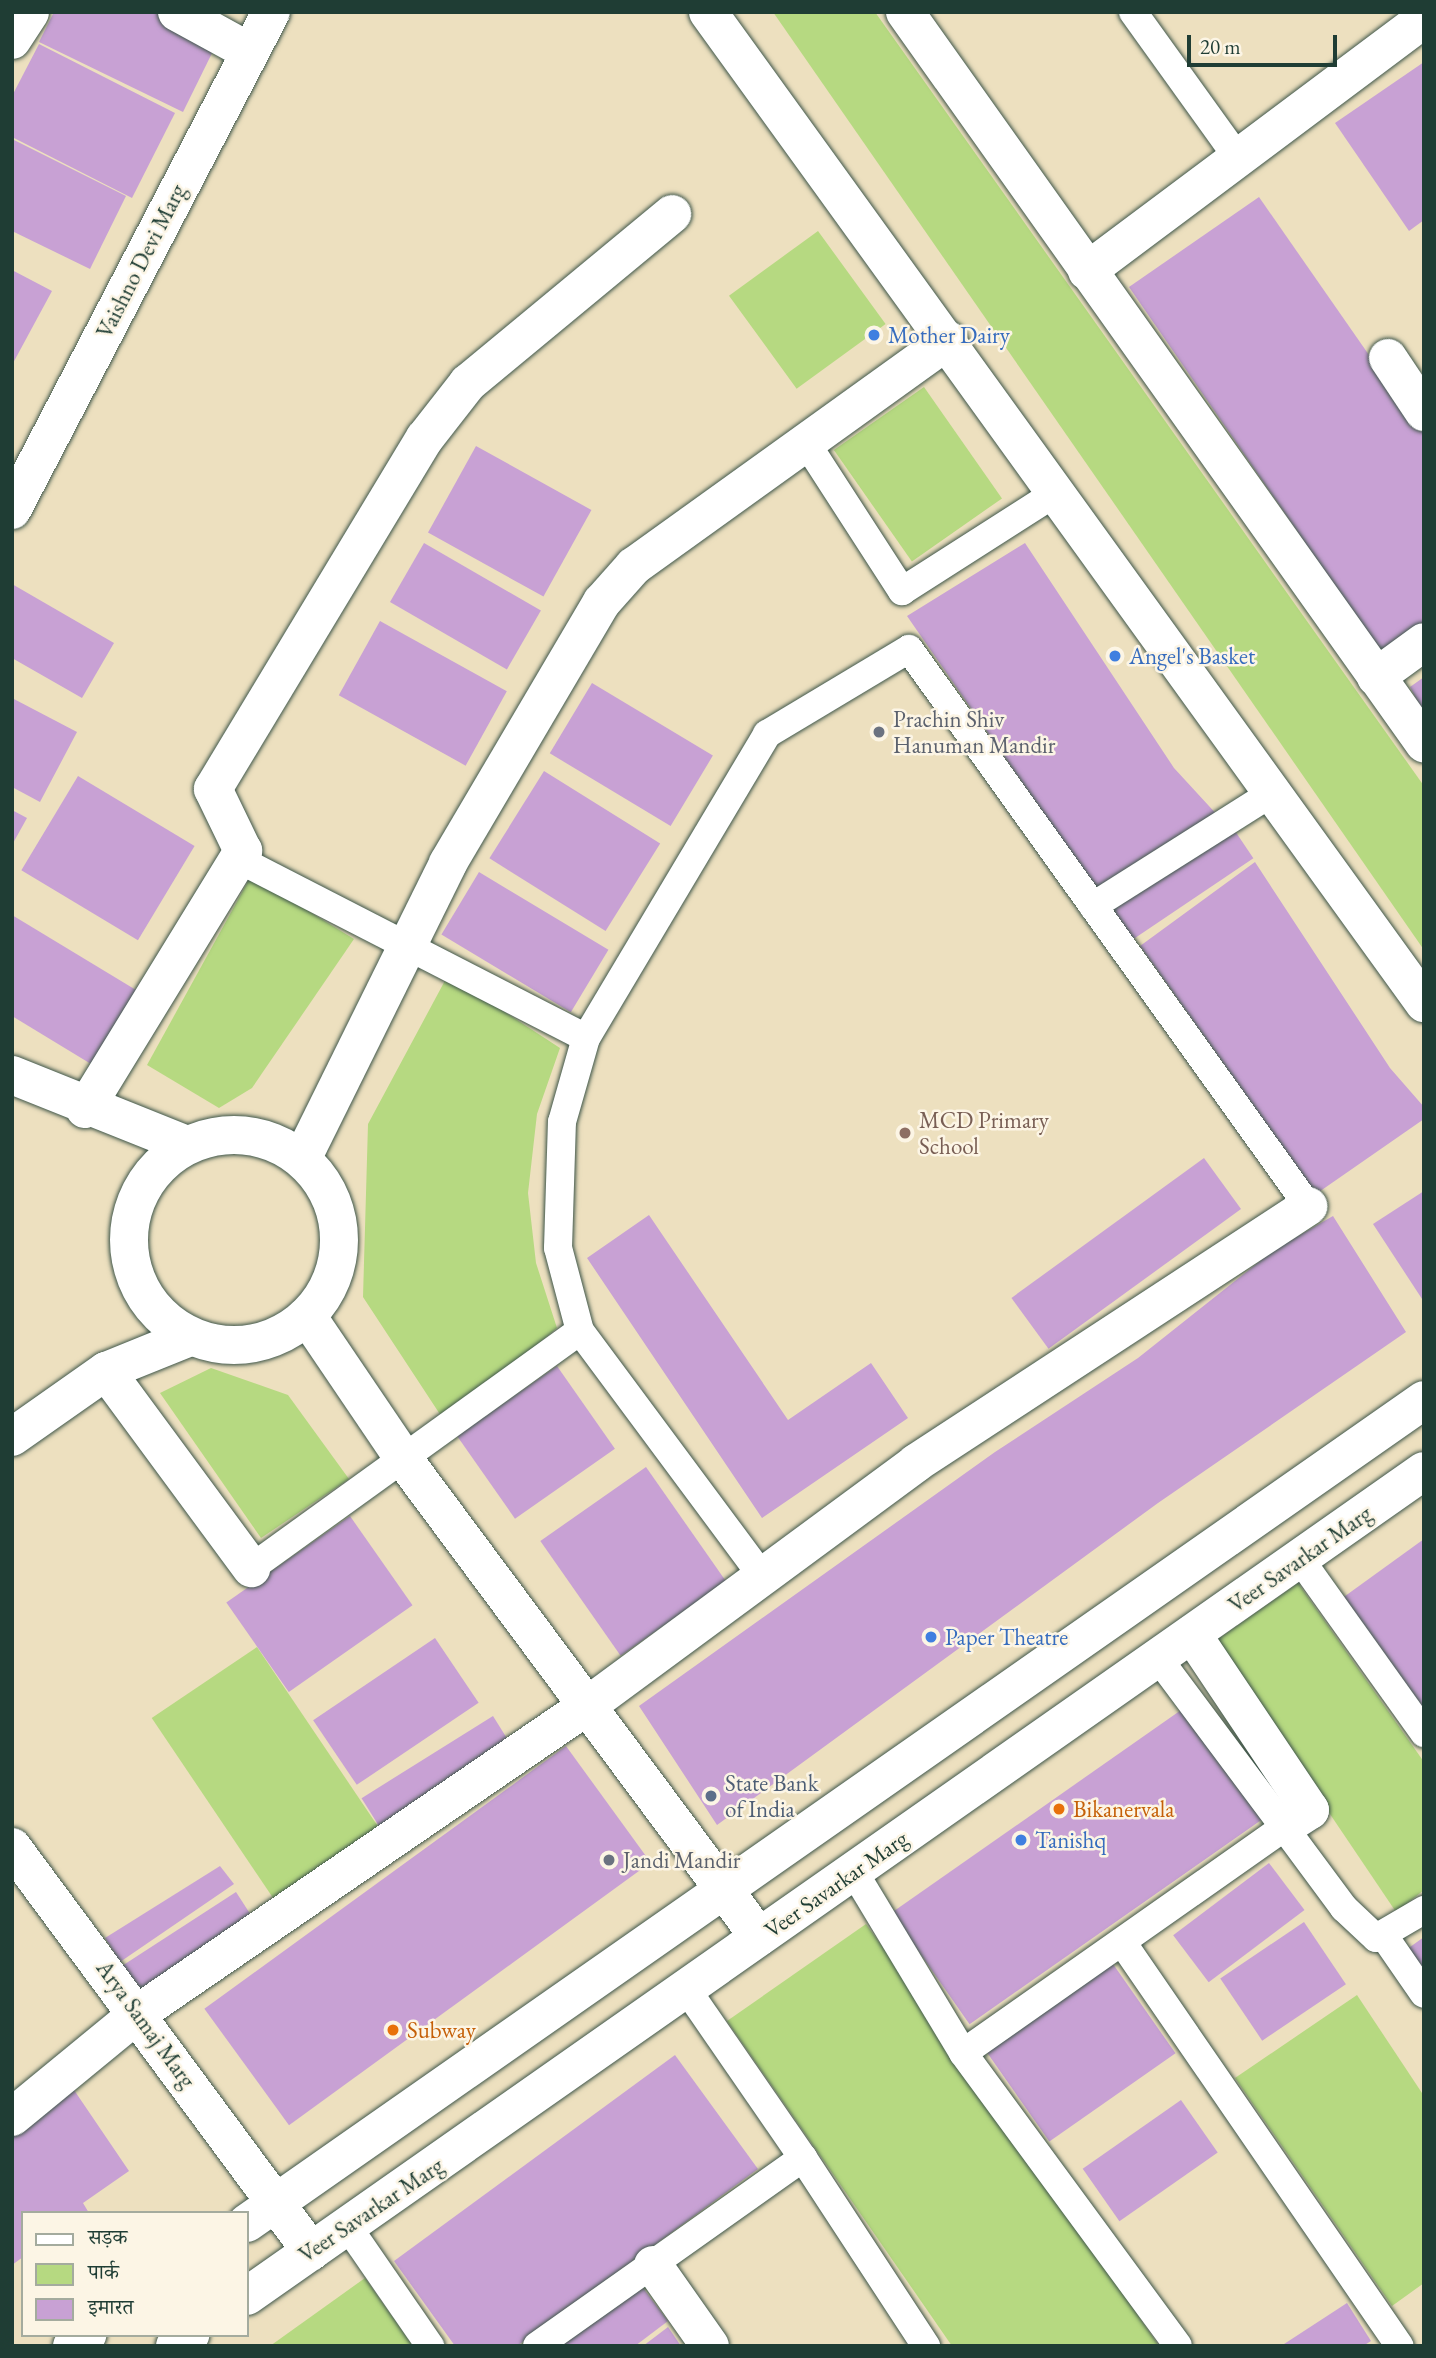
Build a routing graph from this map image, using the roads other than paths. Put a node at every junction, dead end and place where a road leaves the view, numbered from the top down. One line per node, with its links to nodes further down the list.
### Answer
1 (30, 12): 8 (street)
2 (177, 12): 9 (street)
3 (271, 12): 9 (street, Vaishno Devi Marg)
4 (708, 12): 13 (street)
5 (905, 12): 12 (street)
6 (1133, 12): 10 (lane)
7 (1424, 19): 10 (street)
8 (12, 40)
9 (250, 52): 18 (street, Vaishno Devi Marg)
10 (1238, 158): 12 (street)
11 (672, 214): 23 (street)
12 (1087, 271): 20 (street)
13 (948, 340): 16 (street); 17 (street)
14 (1388, 358): 15 (street)
15 (1424, 412)
16 (805, 441): 17 (lane); 25 (street)
17 (1055, 493): 22 (street)
18 (12, 510)
19 (1424, 642): 20 (street)
20 (1376, 677): 21 (street)
21 (1424, 743)
22 (1272, 793): 24 (lane); 26 (street)
23 (238, 859): 25 (lane); 29 (street)
24 (1093, 906): 27 (lane); 32 (lane)
25 (405, 946): 27 (lane); 31 (street)
26 (1424, 1003)
27 (586, 1038): 34 (lane)
28 (12, 1075): 29 (street)
29 (85, 1109): 30 (street)
30 (187, 1145): 31 (street); 35 (street)
31 (302, 1159): 33 (street)
32 (1308, 1206): 43 (street)
33 (307, 1316): 35 (street); 39 (street)
34 (580, 1331): 39 (lane); 43 (lane)
35 (190, 1336): 36 (street)
36 (106, 1371): 38 (street); 42 (street)
37 (1424, 1400): 51 (street)
38 (12, 1437)
39 (405, 1461): 42 (lane); 46 (street)
40 (1424, 1471): 41 (street, Veer Savarkar Marg)
41 (1300, 1559): 44 (street, Veer Savarkar Marg); 47 (lane)
42 (251, 1567)
43 (762, 1576): 46 (street)
44 (1192, 1634): 45 (street, Veer Savarkar Marg); 48 (street)
45 (1158, 1658): 48 (lane); 50 (street, Veer Savarkar Marg)
46 (587, 1706): 51 (street); 58 (street)
47 (1423, 1729)
48 (1284, 1827): 53 (lane); 55 (lane)
49 (12, 1847): 58 (street, Arya Samaj Marg)
50 (854, 1872): 54 (street, Veer Savarkar Marg); 59 (lane)
51 (723, 1889): 54 (street); 62 (street)
52 (1424, 1910): 53 (lane)
53 (1384, 1936): 57 (lane)
54 (759, 1937): 56 (street, Veer Savarkar Marg)
55 (1122, 1942): 59 (lane); 72 (lane)
56 (687, 1990): 61 (lane); 63 (street, Veer Savarkar Marg)
57 (1424, 1994)
58 (140, 2012): 60 (street); 62 (street, Arya Samaj Marg)
59 (963, 2053): 71 (lane)
60 (12, 2117)
61 (803, 2158): 65 (lane); 70 (lane)
62 (261, 2214): 64 (street, Arya Samaj Marg)
63 (348, 2227): 64 (street, Veer Savarkar Marg); 67 (lane)
64 (311, 2251): 66 (street, Veer Savarkar Marg)
65 (653, 2265): 68 (lane); 69 (street)
66 (248, 2295)
67 (430, 2346)
68 (537, 2346)
69 (710, 2346)
70 (926, 2346)
71 (1178, 2346)
72 (1400, 2346)

